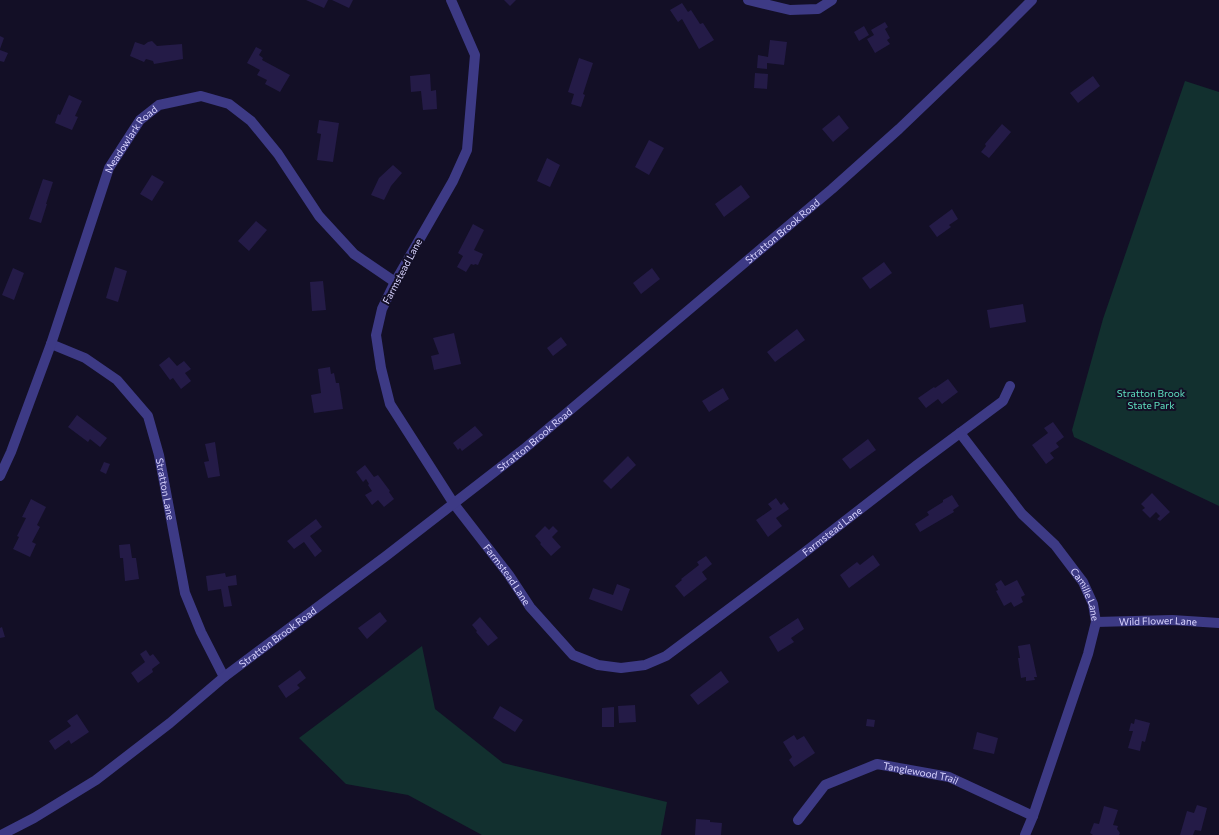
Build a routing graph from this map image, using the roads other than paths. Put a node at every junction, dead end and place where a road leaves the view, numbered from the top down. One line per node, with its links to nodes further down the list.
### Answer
1 (450, 0): 5 (street, Farmstead Lane)
2 (748, 0): 3 (street)
3 (832, 0)
4 (1032, 0): 10 (street, Stratton Brook Road)
5 (395, 282): 6 (street, Meadowlark Road); 10 (street, Farmstead Lane)
6 (51, 344): 9 (street, Meadowlark Road); 13 (street, Stratton Lane)
7 (1010, 386): 8 (street, Farmstead Lane)
8 (960, 433): 10 (street, Farmstead Lane); 11 (street, Camille Lane)
9 (0, 476)
10 (454, 504): 13 (street, Stratton Brook Road)
11 (1096, 622): 12 (street, Wild Flower Lane); 14 (street, Camille Lane)
12 (1219, 623)
13 (224, 677): 16 (street, Stratton Brook Road)
14 (1033, 816): 15 (street, Tanglewood Trail); 17 (street, Camille Lane)
15 (798, 820)
16 (1, 835)
17 (1025, 835)

